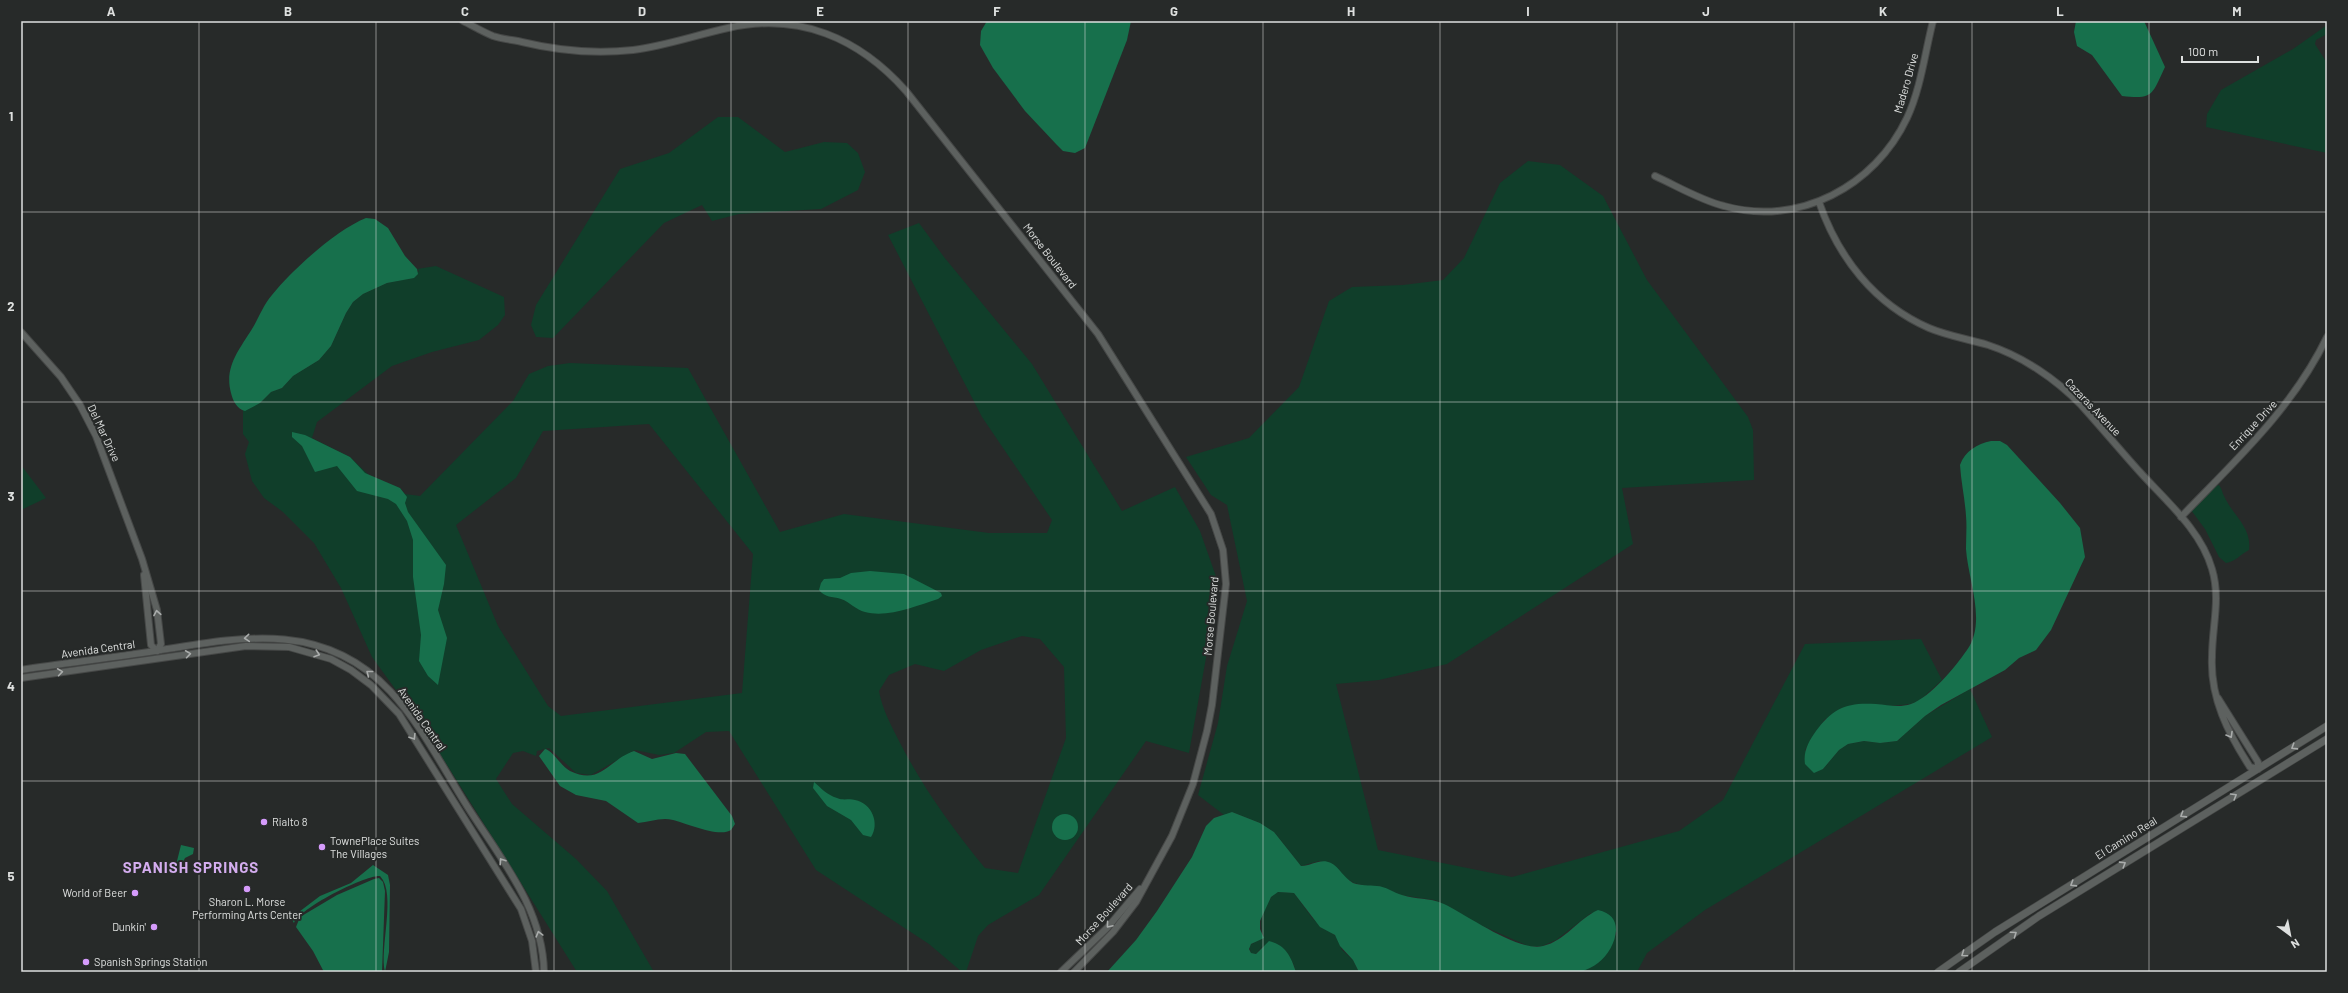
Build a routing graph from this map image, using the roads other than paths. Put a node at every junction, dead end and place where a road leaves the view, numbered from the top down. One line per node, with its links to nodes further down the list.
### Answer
1 (463, 21): 20 (street, Morse Boulevard)
2 (1933, 21): 4 (street, Madero Drive)
3 (1655, 176): 4 (street, Madero Drive)
4 (1819, 202): 7 (street, Cazaras Avenue)
5 (21, 332): 8 (street, Del Mar Drive)
6 (2327, 337): 7 (street, Enrique Drive)
7 (2181, 517): 13 (street, Cazaras Avenue)
8 (142, 559): 9 (street, Del Mar Drive); 9 (street, Del Mar Drive, one-way to 8)
9 (157, 651): 10 (street); 11 (street, Avenida Central); 18 (street, Avenida Central, one-way to 9)
10 (158, 658): 12 (street, Avenida Central, one-way to 10); 19 (street, Avenida Central, one-way to 19)
11 (21, 670)
12 (21, 678)
13 (2218, 698): 16 (street, Cazaras Avenue); 16 (street, Cazaras Avenue, one-way to 16)
14 (2327, 726): 16 (main road, El Camino Real, one-way to 16)
15 (2327, 739): 17 (main road, El Camino Real)
16 (2258, 769): 17 (main road); 27 (main road, El Camino Real, one-way to 27)
17 (2264, 778): 28 (main road, El Camino Real, one-way to 17)
18 (462, 798): 19 (street); 24 (street, Avenida Central, one-way to 18)
19 (455, 803): 23 (street, Avenida Central)
20 (1144, 885): 21 (street, Morse Boulevard, one-way to 21); 22 (street, Morse Boulevard)
21 (1079, 956): 22 (street); 25 (street, Morse Boulevard)
22 (1084, 962): 26 (street, Morse Boulevard)
23 (536, 972)
24 (544, 972)
25 (1061, 972)
26 (1074, 972)
27 (1938, 972)
28 (1959, 972)

